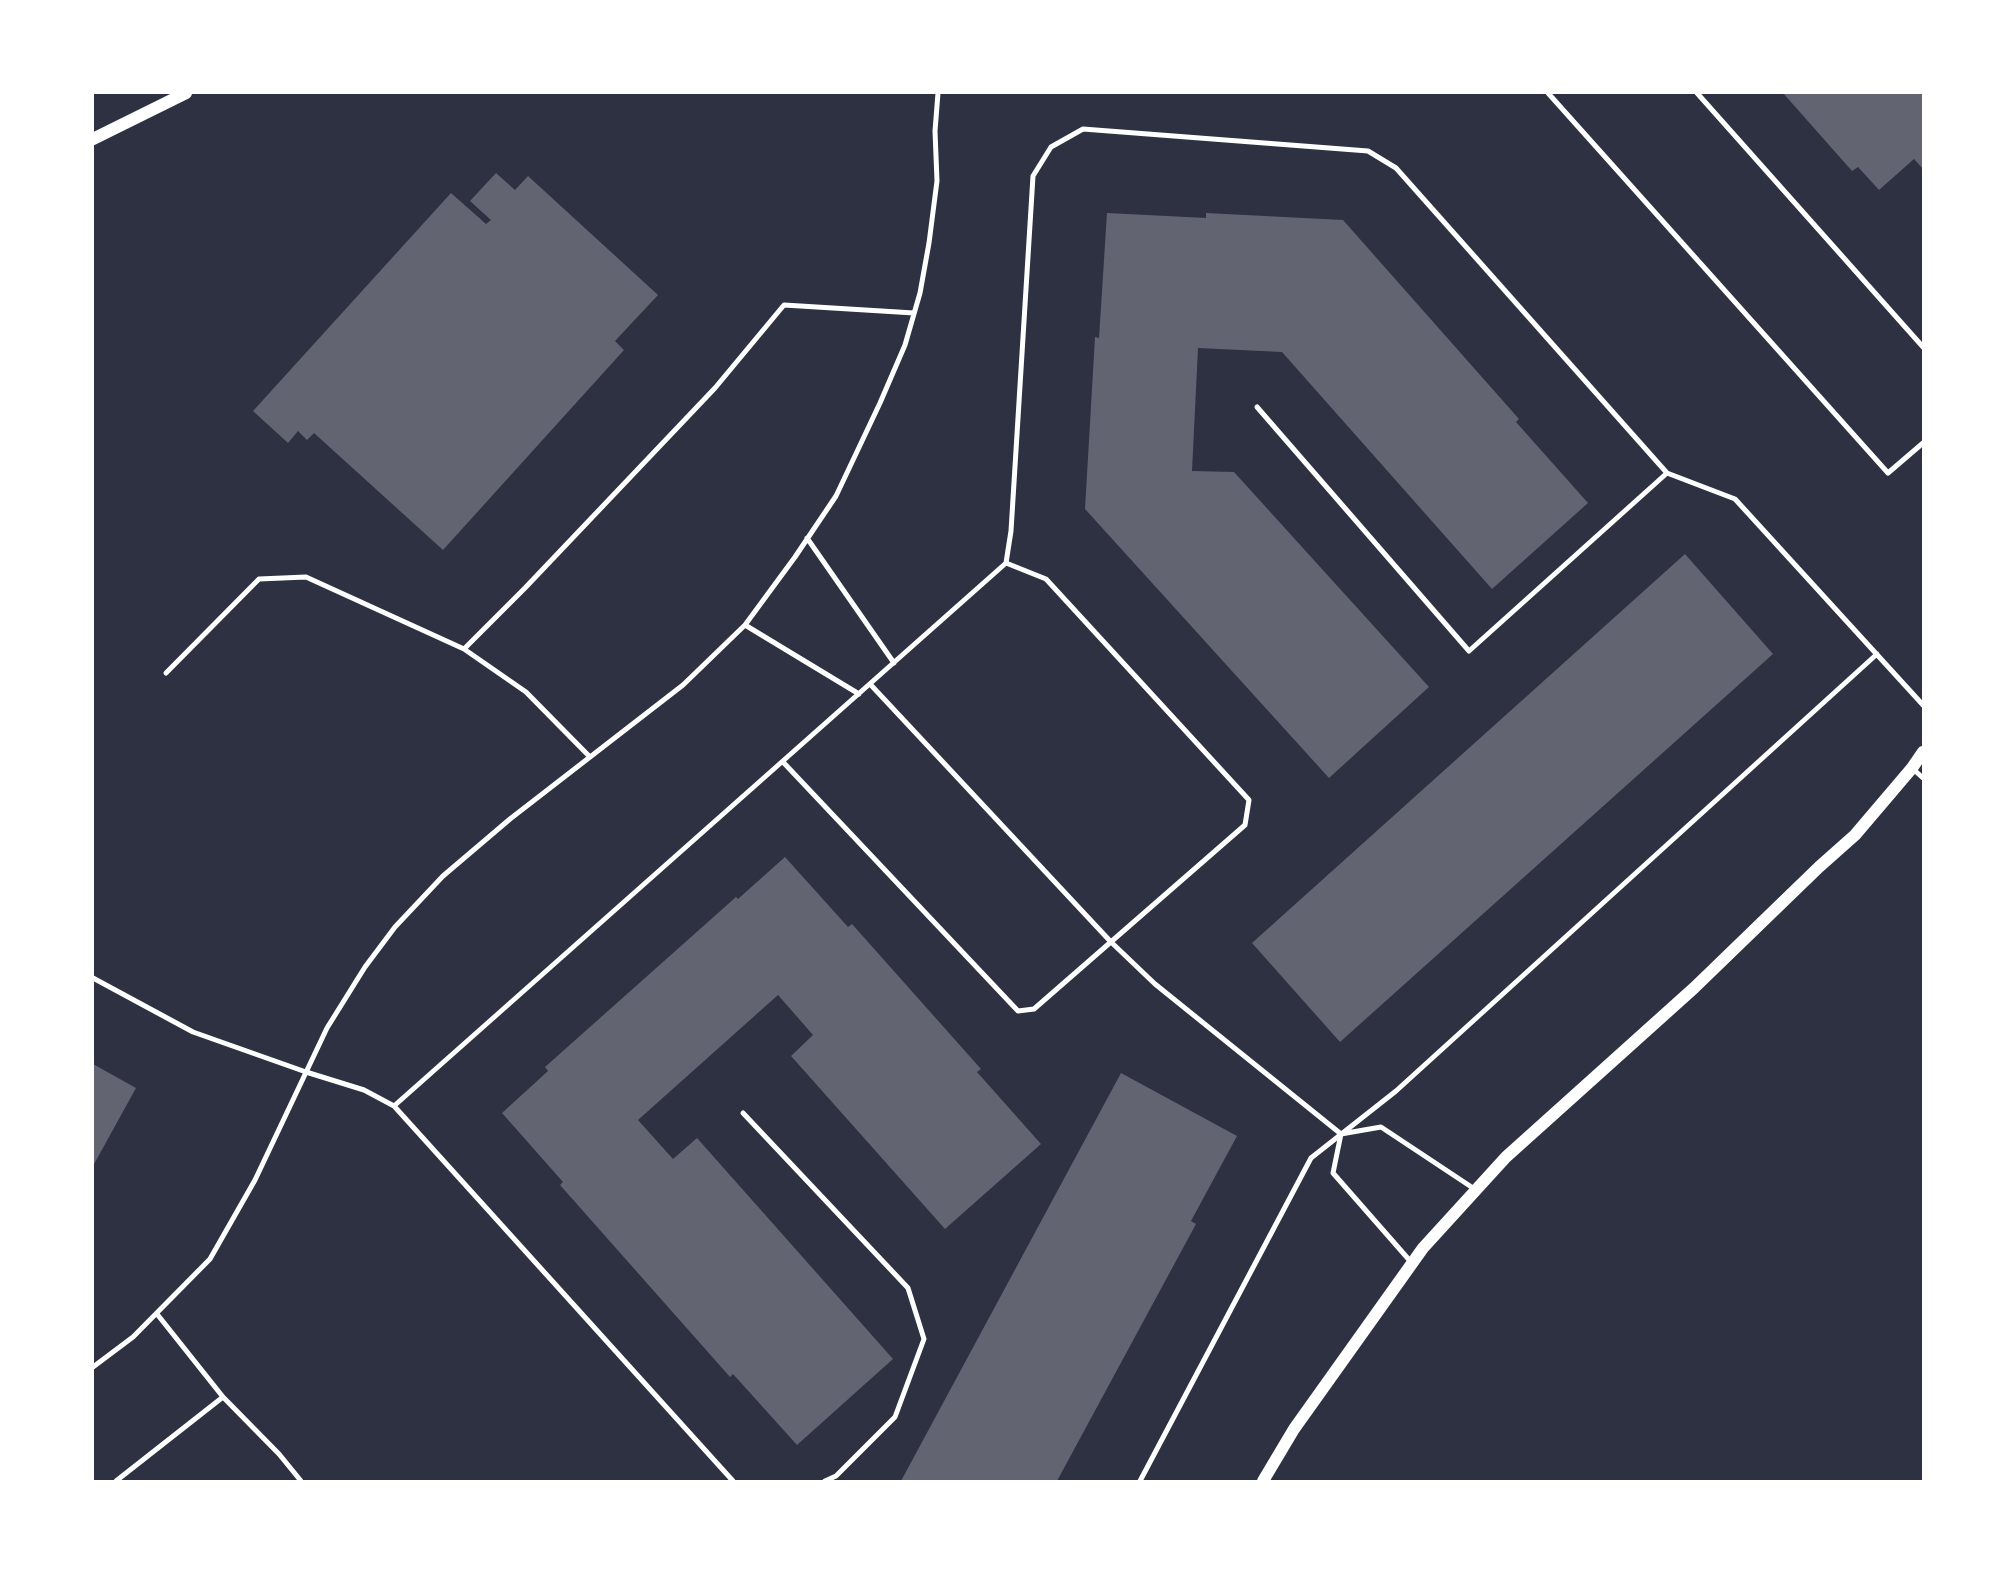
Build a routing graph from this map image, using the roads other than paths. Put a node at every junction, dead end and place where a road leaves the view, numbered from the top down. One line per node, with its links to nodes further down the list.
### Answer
1 (187, 93): 5 (street)
2 (938, 93): 6 (lane)
3 (1548, 93): 9 (lane)
4 (1697, 93): 7 (lane)
5 (93, 139)
6 (914, 313): 11 (lane); 14 (lane)
7 (1923, 347)
8 (1257, 407): 10 (lane)
9 (1923, 443)
10 (1667, 473): 12 (lane); 15 (lane)
11 (807, 538): 13 (lane); 16 (lane)
12 (1006, 563): 16 (lane); 26 (lane)
13 (745, 625): 19 (lane); 22 (lane)
14 (464, 649): 17 (lane); 22 (lane)
15 (1877, 654): 20 (lane); 31 (lane)
16 (894, 663): 18 (lane)
17 (166, 673)
18 (870, 684): 19 (lane); 26 (lane)
19 (859, 694): 23 (lane)
20 (1923, 705)
21 (1923, 751): 24 (street)
22 (590, 757): 28 (lane)
23 (783, 762): 26 (lane); 29 (lane)
24 (1912, 768): 25 (lane); 32 (street)
25 (1923, 778)
26 (1111, 942): 31 (lane)
27 (93, 978): 28 (lane)
28 (306, 1072): 29 (lane); 34 (lane)
29 (394, 1106): 39 (lane)
30 (743, 1112): 40 (lane)
31 (1341, 1134): 32 (lane); 33 (lane); 41 (lane)
32 (1476, 1190): 33 (street)
33 (1413, 1264): 42 (street)
34 (157, 1314): 35 (lane); 36 (lane)
35 (93, 1367)
36 (223, 1397): 37 (lane); 38 (lane)
37 (116, 1481)
38 (301, 1481)
39 (733, 1481)
40 (825, 1481)
41 (1140, 1481)
42 (1263, 1481)

